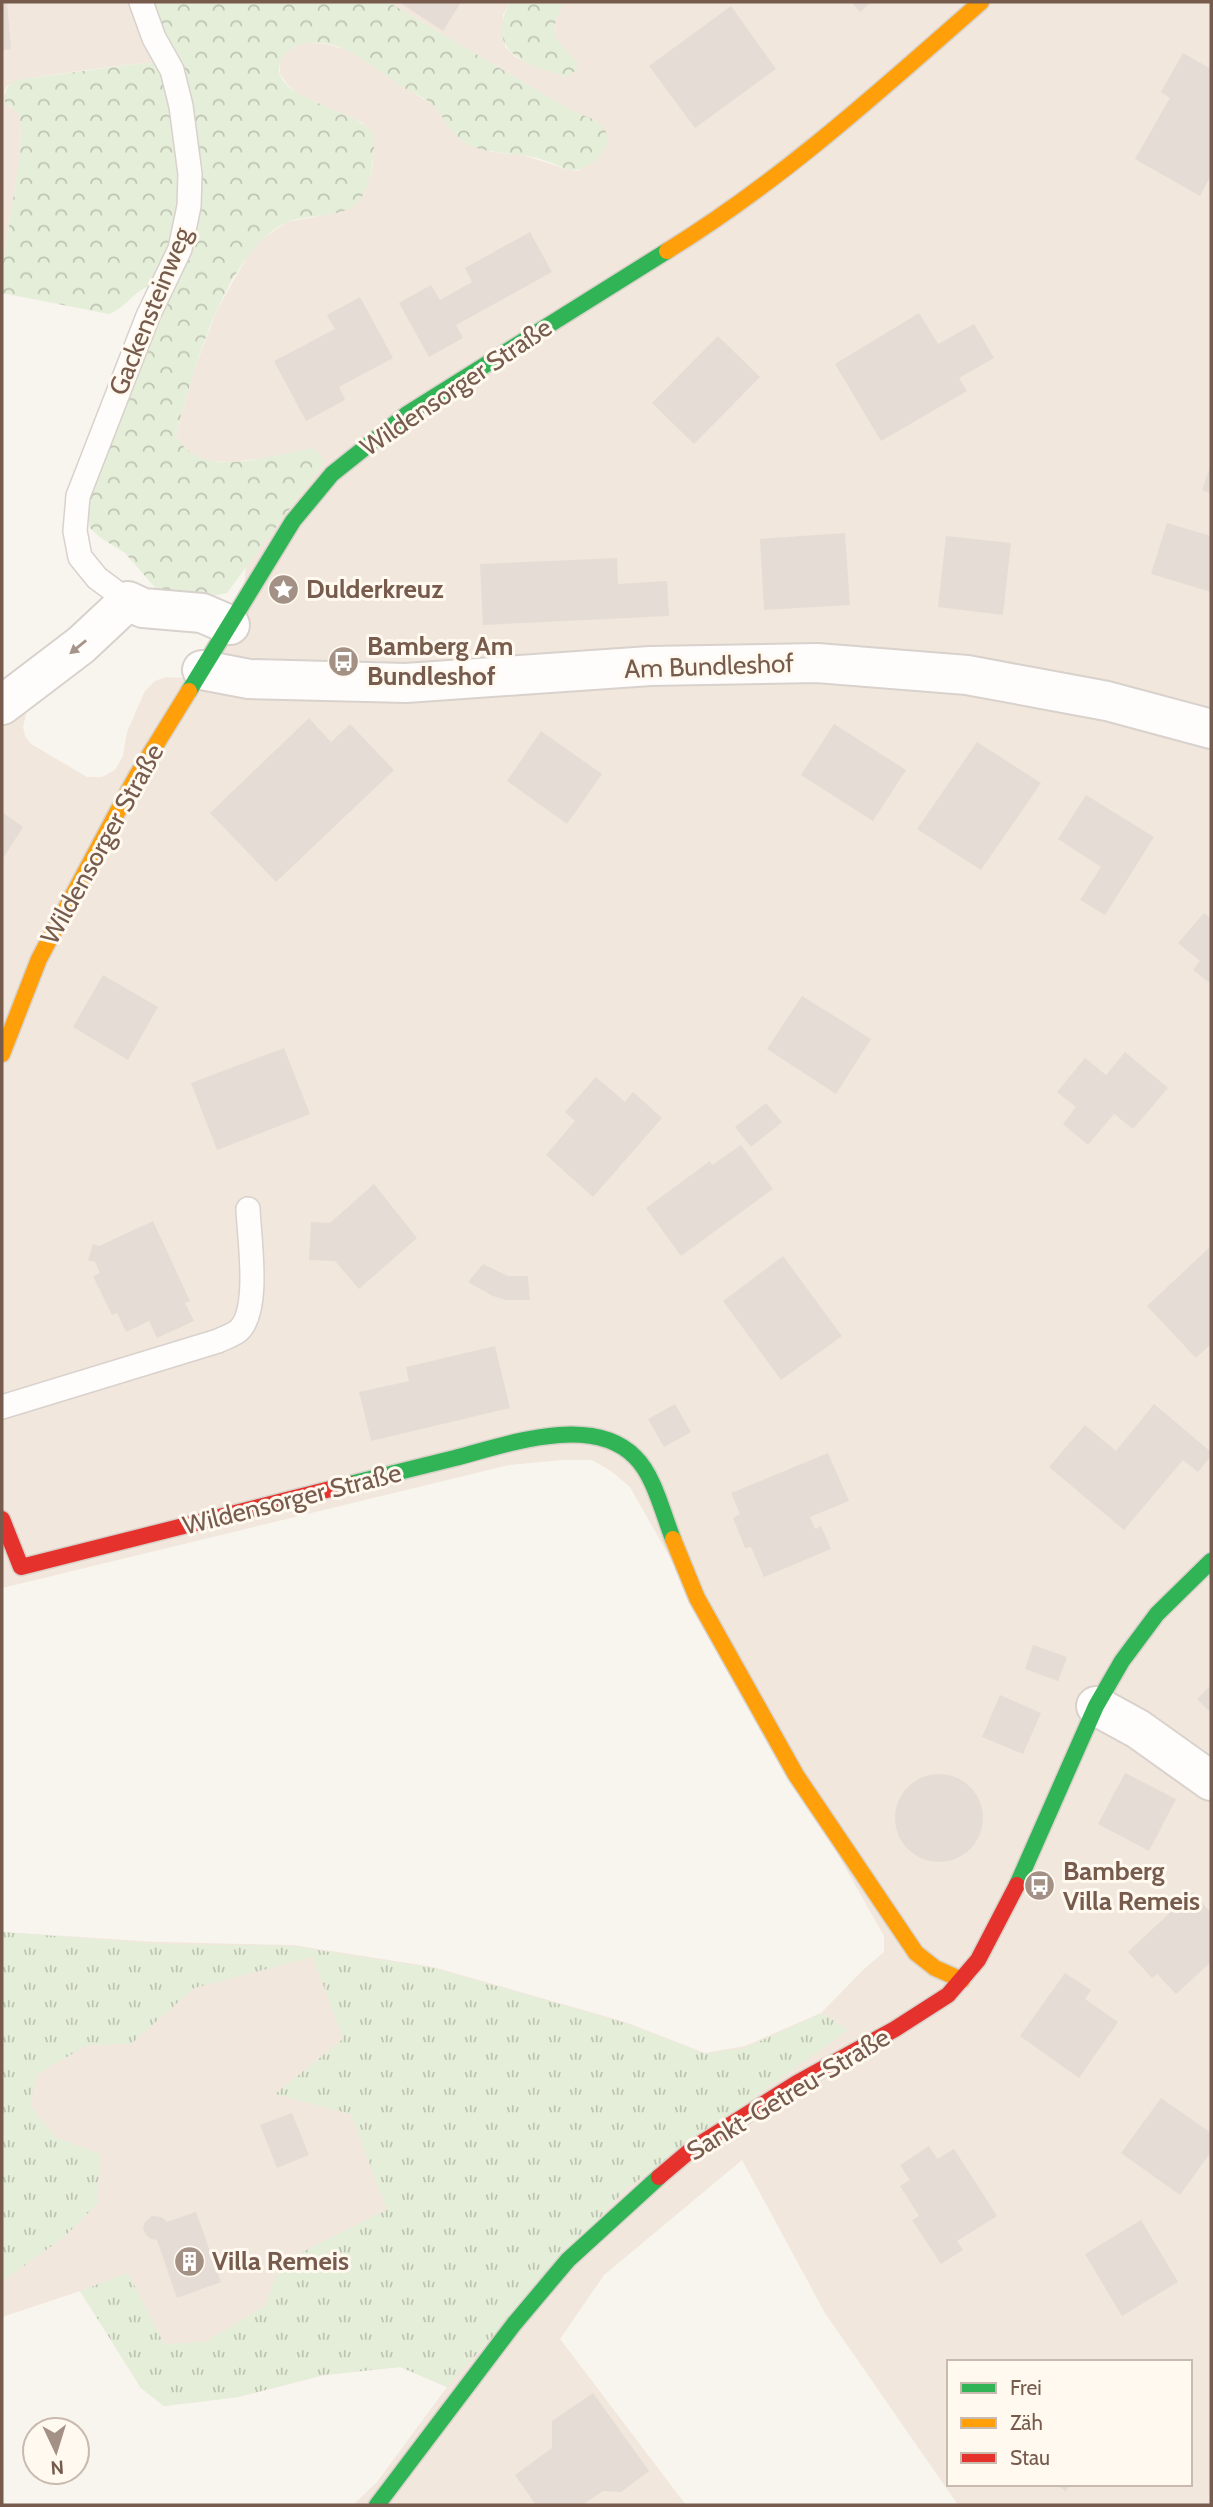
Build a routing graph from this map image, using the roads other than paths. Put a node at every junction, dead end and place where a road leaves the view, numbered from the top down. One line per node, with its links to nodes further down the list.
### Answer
1 (141, 2): 3 (lane, Gackensteinweg)
2 (981, 2): 4 (street, Wildensorger Straße)
3 (128, 601): 4 (street, Gackensteinweg); 6 (street, one-way to 6)
4 (230, 625): 5 (street, Wildensorger Straße)
5 (202, 670): 7 (street, Am Bundleshof); 8 (street, Wildensorger Straße)
6 (2, 705)
7 (1211, 729)
8 (2, 1054)
9 (248, 1209): 10 (lane)
10 (2, 1406)
11 (2, 1518): 13 (street, Wildensorger Straße)
12 (1211, 1561): 14 (street, Sankt-Getreu-Straße)
13 (11, 1570): 16 (street, Wildensorger Straße)
14 (1096, 1706): 15 (street); 16 (street, Sankt-Getreu-Straße)
15 (1211, 1781)
16 (962, 1980): 17 (street, Sankt-Getreu-Straße)
17 (377, 2505)

